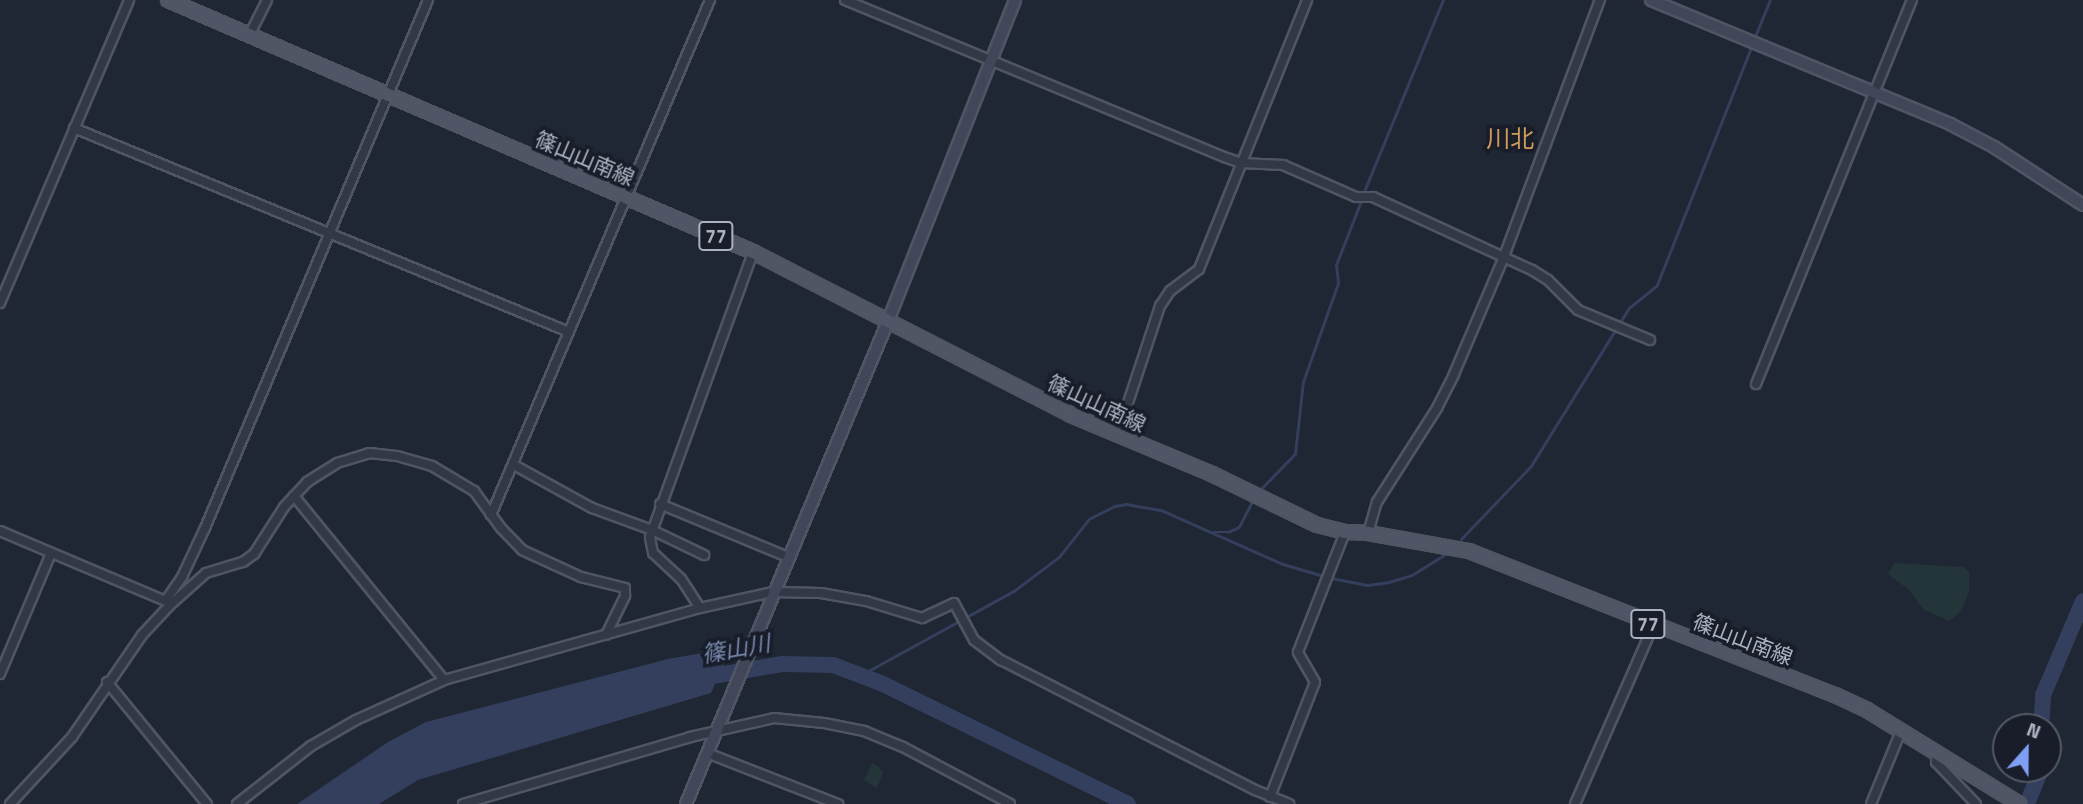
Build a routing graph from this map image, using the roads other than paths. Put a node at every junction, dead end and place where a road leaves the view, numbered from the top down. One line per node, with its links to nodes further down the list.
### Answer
1 (129, 0): 16 (street)
2 (167, 0): 12 (main road, 篠山山南線 / 77)
3 (267, 0): 12 (street)
4 (428, 0): 15 (street)
5 (710, 0): 18 (street)
6 (845, 0): 13 (street)
7 (1015, 0): 13 (street)
8 (1307, 0): 17 (street)
9 (1600, 0): 22 (street)
10 (1651, 0): 14 (street)
11 (1912, 0): 14 (street)
12 (249, 36): 15 (main road, 篠山山南線 / 77)
13 (991, 59): 17 (street); 24 (street)
14 (1876, 92): 19 (street); 27 (street)
15 (388, 95): 18 (main road, 篠山山南線 / 77); 20 (street)
16 (74, 128): 20 (street); 23 (street)
17 (1241, 163): 22 (street); 28 (street)
18 (627, 197): 21 (main road, 篠山山南線 / 77); 25 (street)
19 (2083, 205)
20 (329, 233): 25 (street); 41 (street)
21 (753, 252): 24 (main road, 篠山山南線 / 77); 31 (street)
22 (1503, 259): 26 (street); 36 (street)
23 (0, 303)
24 (888, 321): 28 (main road, 篠山山南線 / 77); 39 (street)
25 (569, 332): 29 (street)
26 (1650, 340)
27 (1756, 384)
28 (1117, 436): 35 (main road, 篠山山南線 / 77)
29 (514, 465): 32 (street); 33 (street)
30 (294, 496): 32 (street); 41 (street); 46 (street)
31 (660, 504): 33 (street); 39 (street)
32 (491, 515): 44 (street)
33 (652, 530): 38 (street); 42 (street)
34 (0, 531): 37 (street)
35 (1345, 533): 36 (main road, 篠山山南線 / 77); 52 (street)
36 (1368, 533): 43 (main road, 篠山山南線 / 77)
37 (51, 553): 41 (street); 45 (street)
38 (704, 555)
39 (788, 557): 40 (street)
40 (771, 596): 42 (street); 48 (street); 52 (street)
41 (168, 603): 47 (street)
42 (700, 608): 44 (street)
43 (1653, 626): 49 (main road, 篠山山南線 / 77); 61 (street)
44 (606, 635): 46 (street)
45 (0, 674)
46 (444, 680): 55 (street)
47 (107, 682): 53 (street); 54 (street)
48 (717, 728): 50 (street); 56 (street); 59 (street)
49 (1901, 730): 51 (main road, 篠山山南線 / 77); 62 (street)
50 (707, 752): 57 (street); 58 (street)
51 (1936, 752): 63 (street); 64 (main road, 篠山山南線 / 77)
52 (1270, 797): 60 (street)
53 (10, 804)
54 (207, 804)
55 (237, 804)
56 (463, 804)
57 (687, 804)
58 (838, 804)
59 (1010, 804)
60 (1289, 804)
61 (1575, 804)
62 (1871, 804)
63 (1976, 804)
64 (2018, 804)

